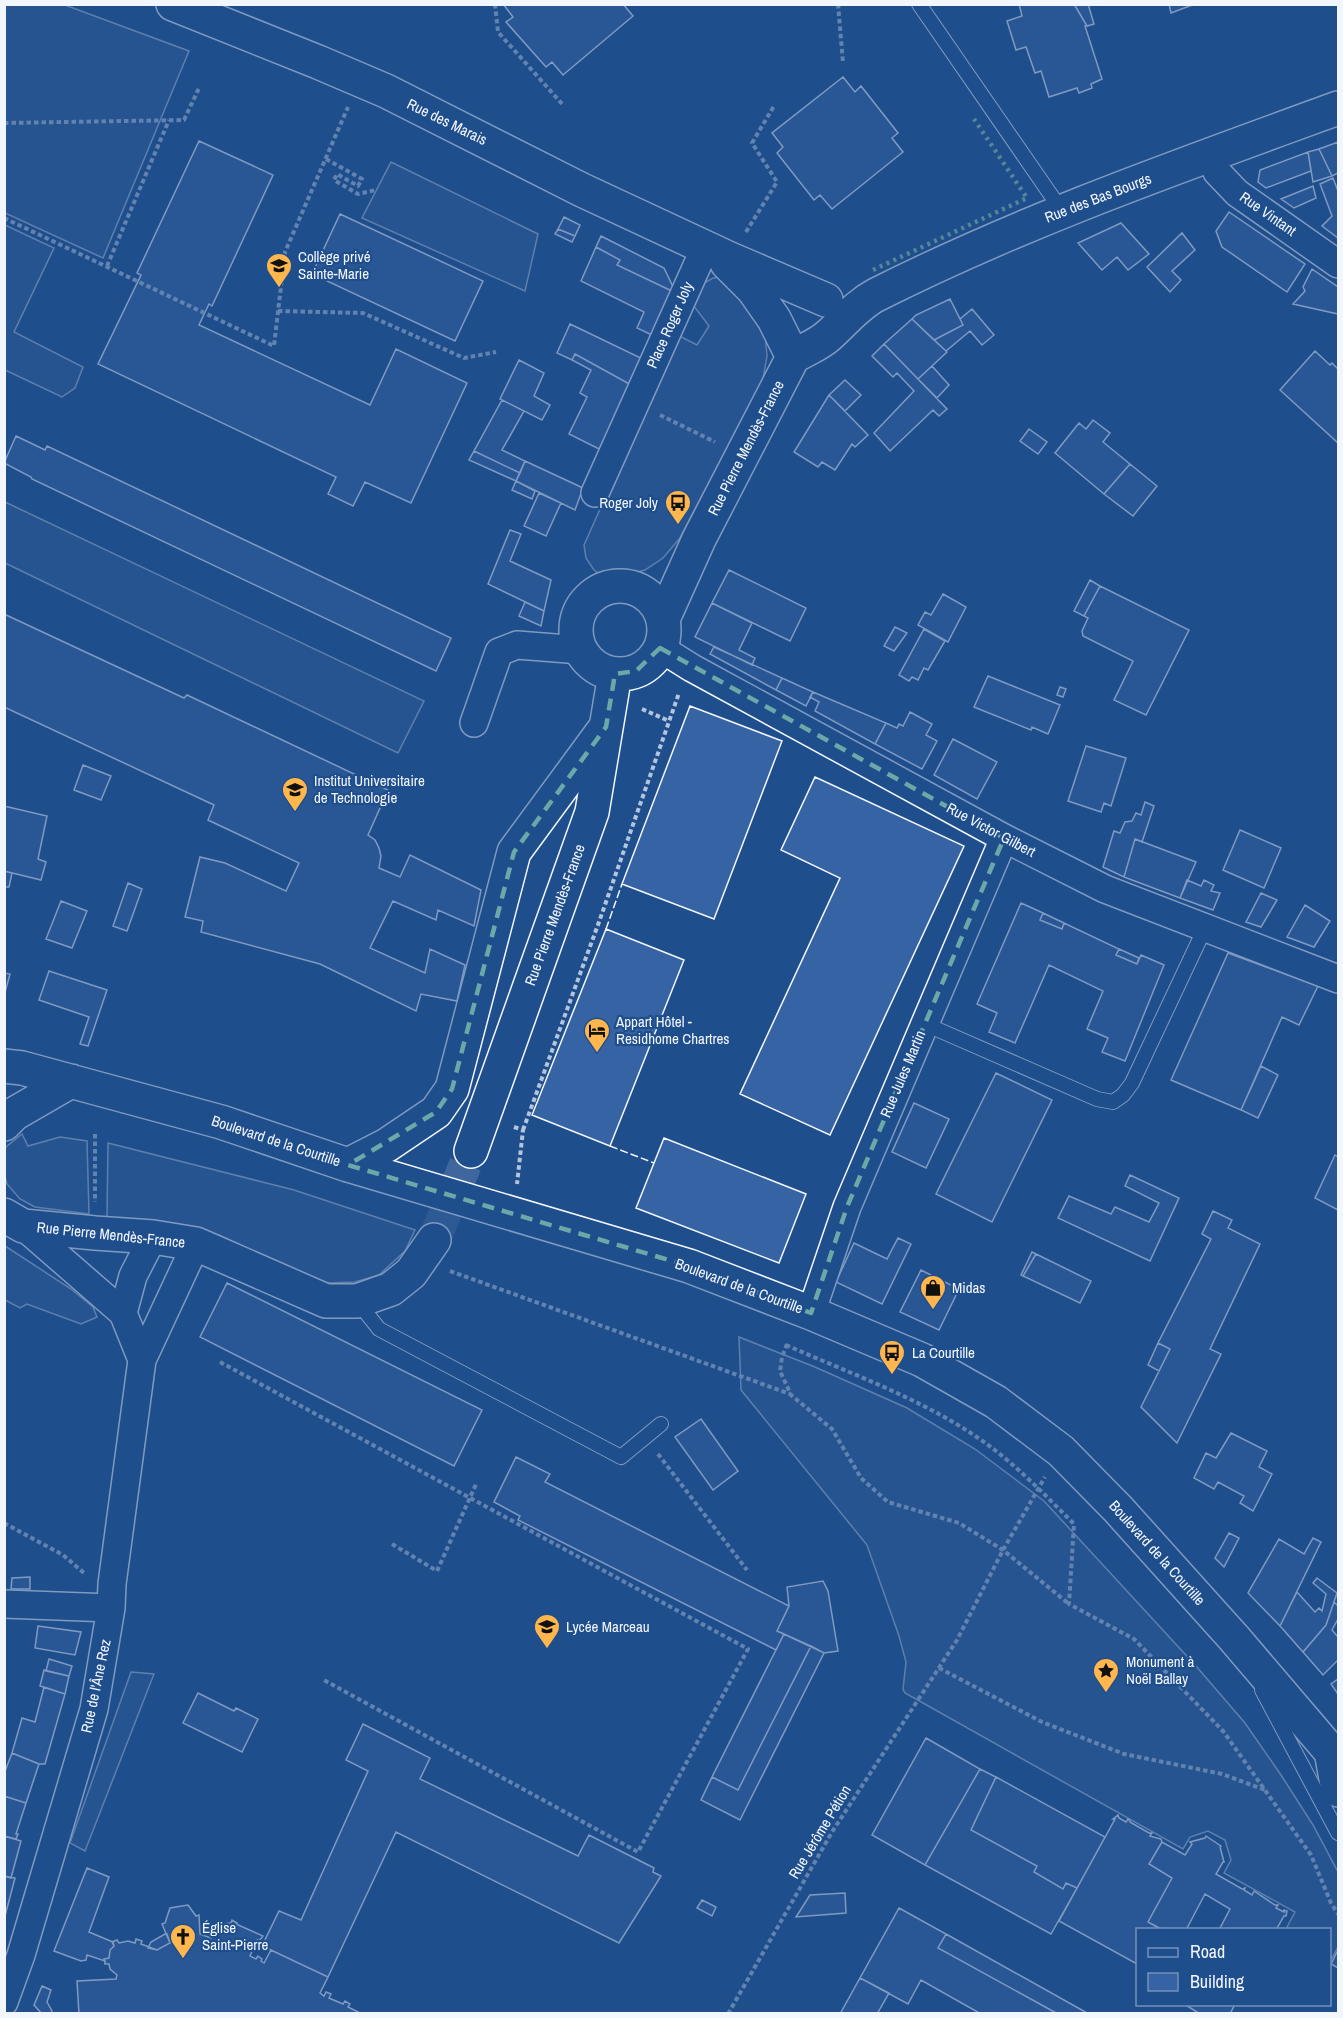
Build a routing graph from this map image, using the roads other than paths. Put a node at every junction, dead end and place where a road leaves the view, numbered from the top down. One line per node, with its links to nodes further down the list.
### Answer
1 (173, 4): 6 (main road, Rue des Marais)
2 (919, 4): 5 (lane)
3 (1338, 108): 4 (main road, Rue des Bas Bourgs)
4 (1209, 154): 5 (main road, Rue des Bas Bourgs); 7 (street, Rue Vintant)
5 (1062, 211): 9 (main road, Rue des Bas Bourgs)
6 (717, 253): 8 (main road, Rue des Marais); 10 (main road, Rue des Marais); 11 (street, Place Roger Joly)
7 (1338, 264)
8 (826, 300): 9 (main road, Rue des Bas Bourgs); 10 (main road, Rue des Bas Bourgs)
9 (863, 302): 10 (main road, Rue des Bas Bourgs)
10 (787, 345): 12 (main road, Rue Pierre Mendès-France)
11 (595, 493)
12 (699, 539): 13 (main road, Rue Pierre Mendès-France); 14 (main road, Rue Pierre Mendès-France)
13 (634, 589): 14 (main road); 15 (main road)
14 (661, 633): 16 (main road); 19 (street, Rue Victor Gilbert)
15 (581, 650): 16 (main road); 17 (street)
16 (615, 674): 18 (main road, Rue Pierre Mendès-France)
17 (474, 723)
18 (606, 727): 26 (main road, Rue Pierre Mendès-France); 27 (main road)
19 (1004, 838): 20 (street, Rue Victor Gilbert); 22 (street, Rue Jules Martin)
20 (1205, 928): 21 (street, Rue Victor Gilbert); 22 (lane)
21 (1338, 978)
22 (925, 1024): 34 (street, Rue Jules Martin)
23 (4, 1066): 24 (main road, Boulevard de la Courtille)
24 (71, 1081): 25 (main road); 27 (main road, Boulevard de la Courtille)
25 (4, 1124)
26 (471, 1151)
27 (348, 1165): 34 (main road, Boulevard de la Courtille)
28 (14, 1220): 29 (main road, Rue Pierre Mendès-France); 33 (street, Rue de l'Âne Rez)
29 (153, 1237): 30 (main road, Rue Pierre Mendès-France); 33 (street)
30 (196, 1244): 32 (main road, Rue Pierre Mendès-France); 35 (street, Rue de l'Âne Rez)
31 (428, 1250): 32 (main road, Rue Pierre Mendès-France)
32 (357, 1301): 36 (lane)
33 (123, 1313): 35 (street, Rue de l'Âne Rez)
34 (811, 1313): 39 (main road, Boulevard de la Courtille)
35 (142, 1360): 37 (street, Rue de l'Âne Rez)
36 (661, 1424)
37 (111, 1596): 38 (street); 43 (street, Rue de l'Âne Rez)
38 (4, 1604)
39 (1234, 1638): 40 (main road, Boulevard de la Courtille); 42 (lane)
40 (1335, 1756): 41 (main road, Boulevard de la Courtille)
41 (1338, 1790)
42 (1338, 1833)
43 (4, 2001)

